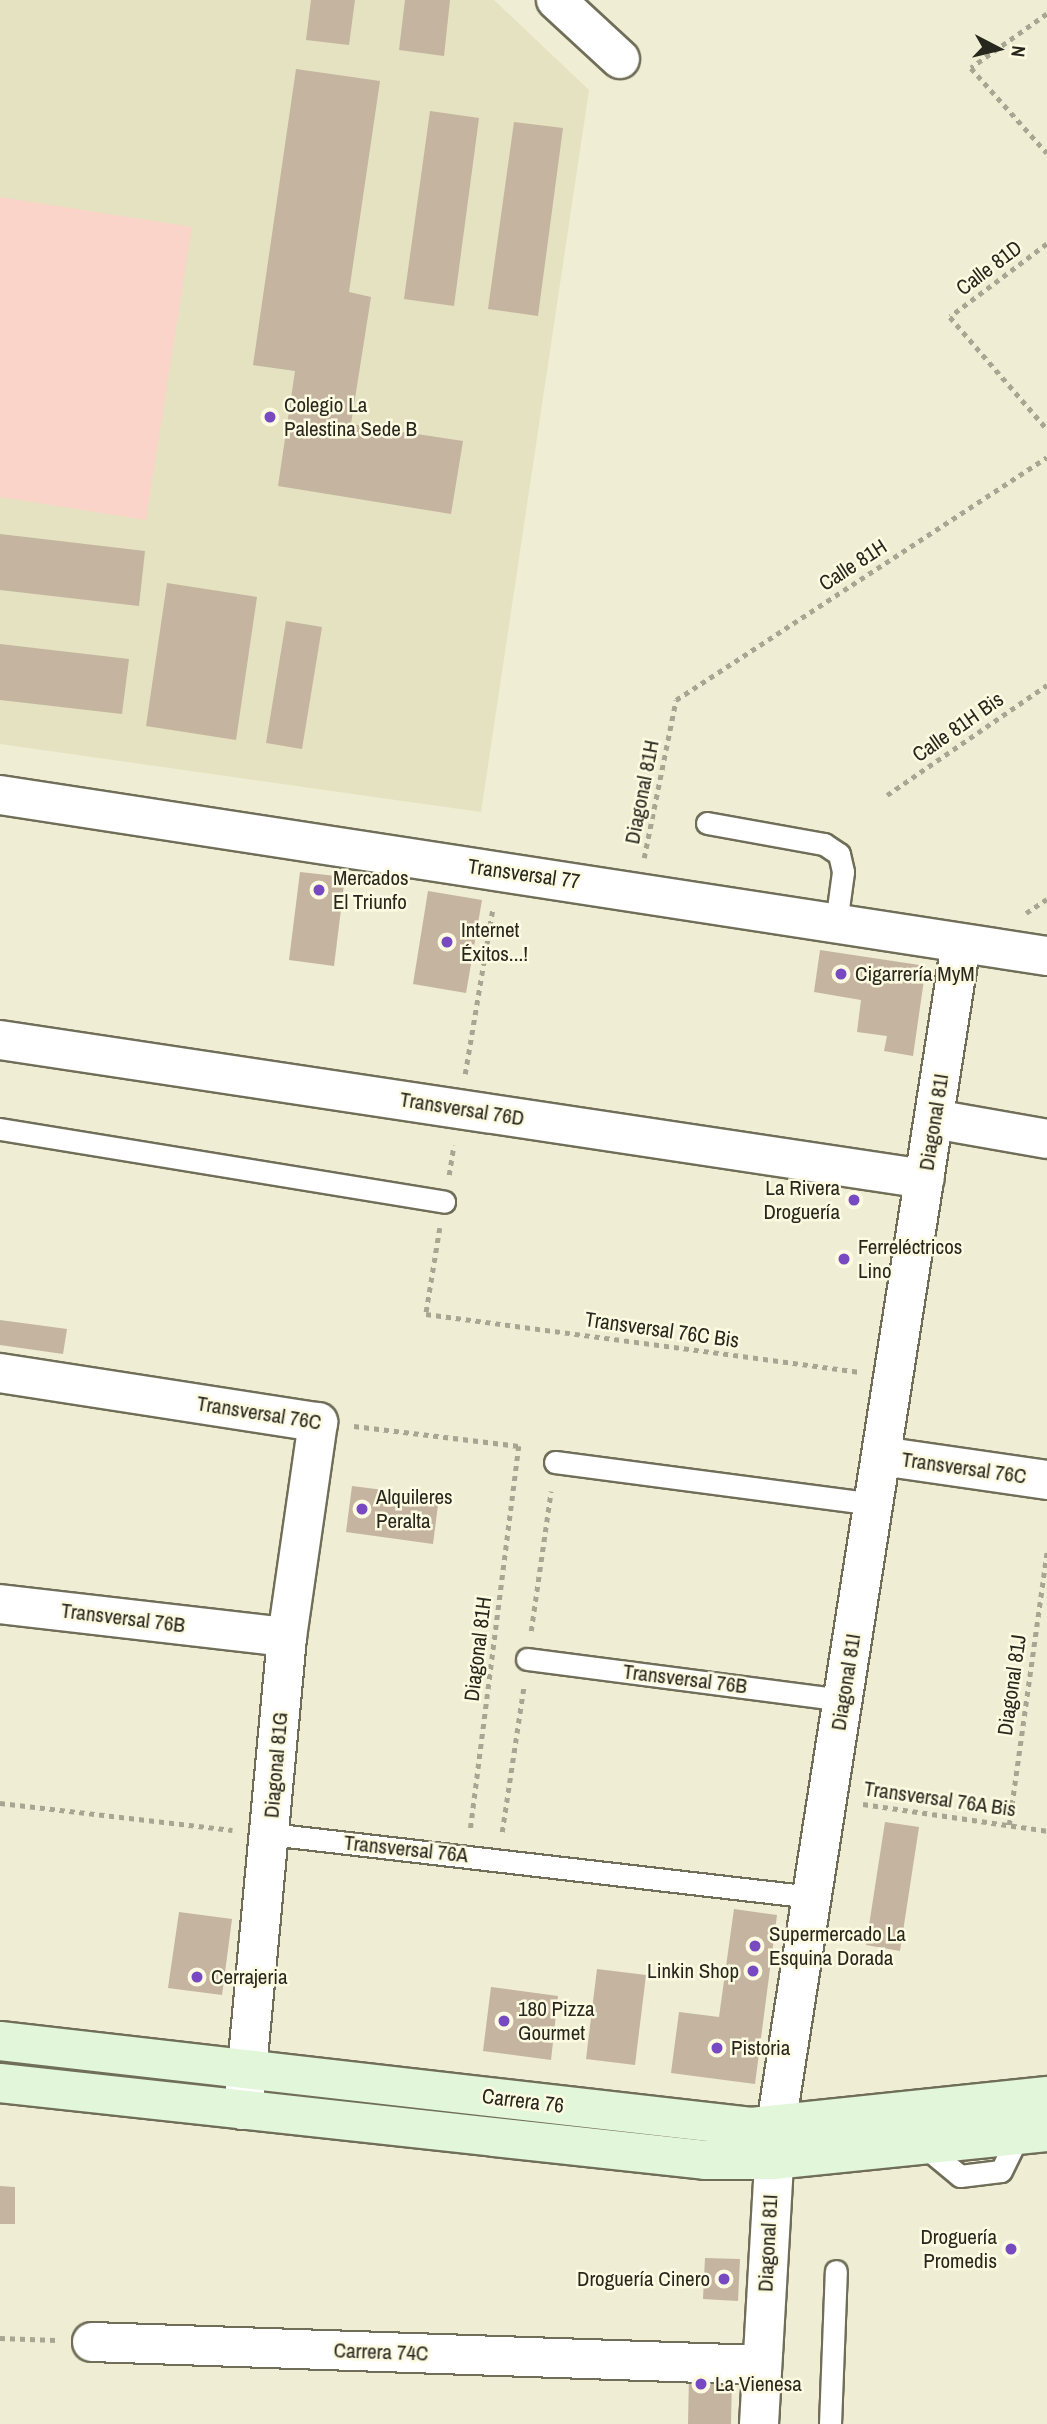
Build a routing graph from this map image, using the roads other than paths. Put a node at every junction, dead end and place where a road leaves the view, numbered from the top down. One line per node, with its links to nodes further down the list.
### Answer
1 (556, 0): 2 (street)
2 (620, 59)
3 (0, 795): 5 (street, Transversal 77)
4 (707, 823): 5 (lane)
5 (836, 923): 6 (street, Transversal 77)
6 (961, 943): 7 (street, Transversal 77); 9 (street, Diagonal 81I)
7 (1047, 956)
8 (0, 1040): 12 (street, Transversal 76D)
9 (934, 1119): 11 (street); 12 (street, Diagonal 81I)
10 (0, 1129): 13 (lane)
11 (1047, 1139)
12 (925, 1179): 16 (street, Diagonal 81I)
13 (444, 1202)
14 (0, 1373): 15 (street, Transversal 76C)
15 (318, 1422): 21 (street, Diagonal 81G)
16 (881, 1456): 18 (street, Transversal 76C); 19 (street, Diagonal 81I)
17 (555, 1462): 19 (lane)
18 (1047, 1480)
19 (874, 1504): 23 (street, Diagonal 81I)
20 (0, 1604): 21 (street, Transversal 76B)
21 (287, 1637): 24 (street, Diagonal 81G)
22 (527, 1659): 23 (lane, Transversal 76B)
23 (843, 1700): 25 (street, Diagonal 81I)
24 (270, 1834): 25 (lane, Transversal 76A); 27 (street, Diagonal 81G)
25 (812, 1897): 32 (street, Diagonal 81I)
26 (0, 2041): 27 (main road, Carrera 76)
27 (248, 2068): 30 (street, Diagonal 81G); 32 (main road, Carrera 76)
28 (0, 2083): 30 (main road, Carrera 76)
29 (1047, 2096): 32 (main road, Carrera 76)
30 (243, 2110): 32 (main road, Carrera 76)
31 (1032, 2134): 32 (main road, Carrera 76)
32 (774, 2142): 35 (street, Diagonal 81I)
33 (836, 2271): 37 (lane)
34 (92, 2342): 35 (street, Carrera 74C)
35 (762, 2365): 36 (street, Diagonal 81I)
36 (759, 2424)
37 (830, 2424)

